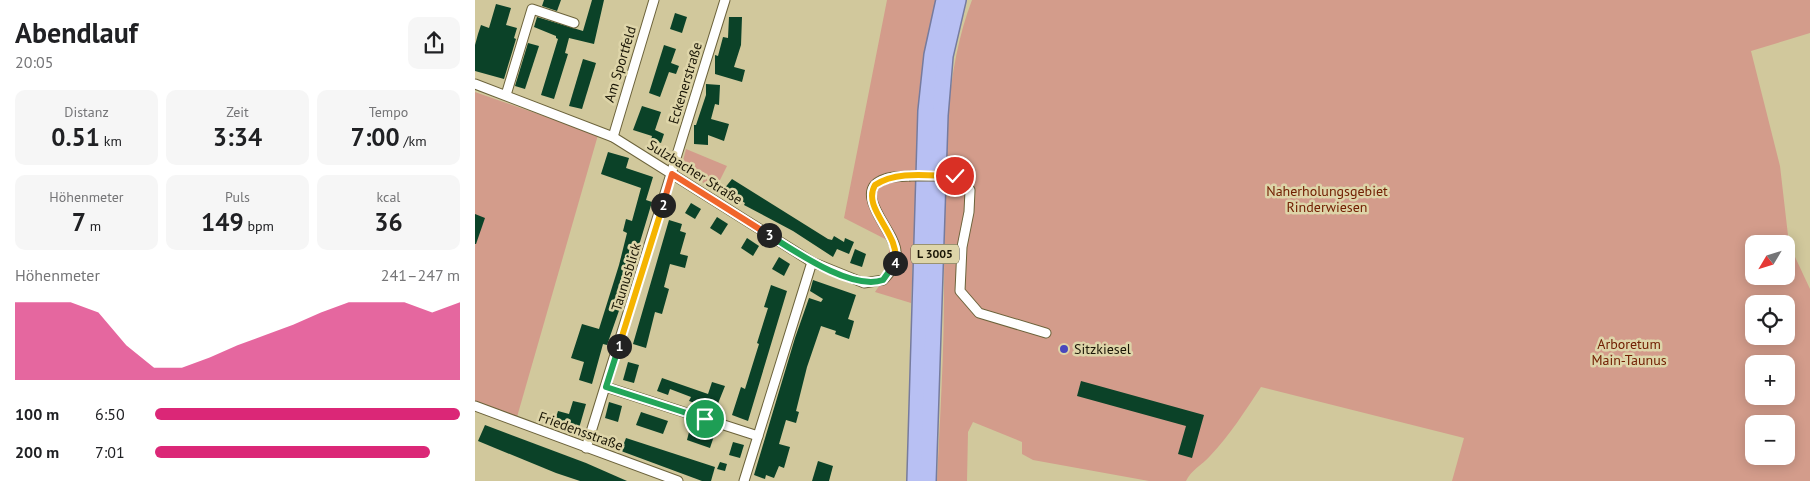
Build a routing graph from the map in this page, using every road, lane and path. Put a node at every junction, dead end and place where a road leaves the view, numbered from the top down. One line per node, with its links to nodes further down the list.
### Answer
1 (653, 0): 8 (street, Am Sportfeld)
2 (725, 0): 9 (street, Eckenerstraße)
3 (944, 0): 18 (highway, L 3005)
4 (958, 0): 19 (highway, L 3005)
5 (574, 23): 7 (street)
6 (475, 84): 7 (street, Sulzbacher Straße)
7 (505, 95): 8 (street, Sulzbacher Straße)
8 (613, 137): 9 (street, Sulzbacher Straße)
9 (672, 174): 10 (street, Sulzbacher Straße); 12 (street, Taunusblick)
10 (812, 262): 11 (street, Sulzbacher Straße, bridge); 14 (street)
11 (1046, 333)
12 (606, 387): 14 (street); 15 (street, Taunusblick)
13 (475, 406): 15 (street, Friedensstraße)
14 (758, 436): 17 (street)
15 (586, 448): 16 (street, Friedensstraße)
16 (678, 481)
17 (744, 481)
18 (915, 481)
19 (928, 481)

